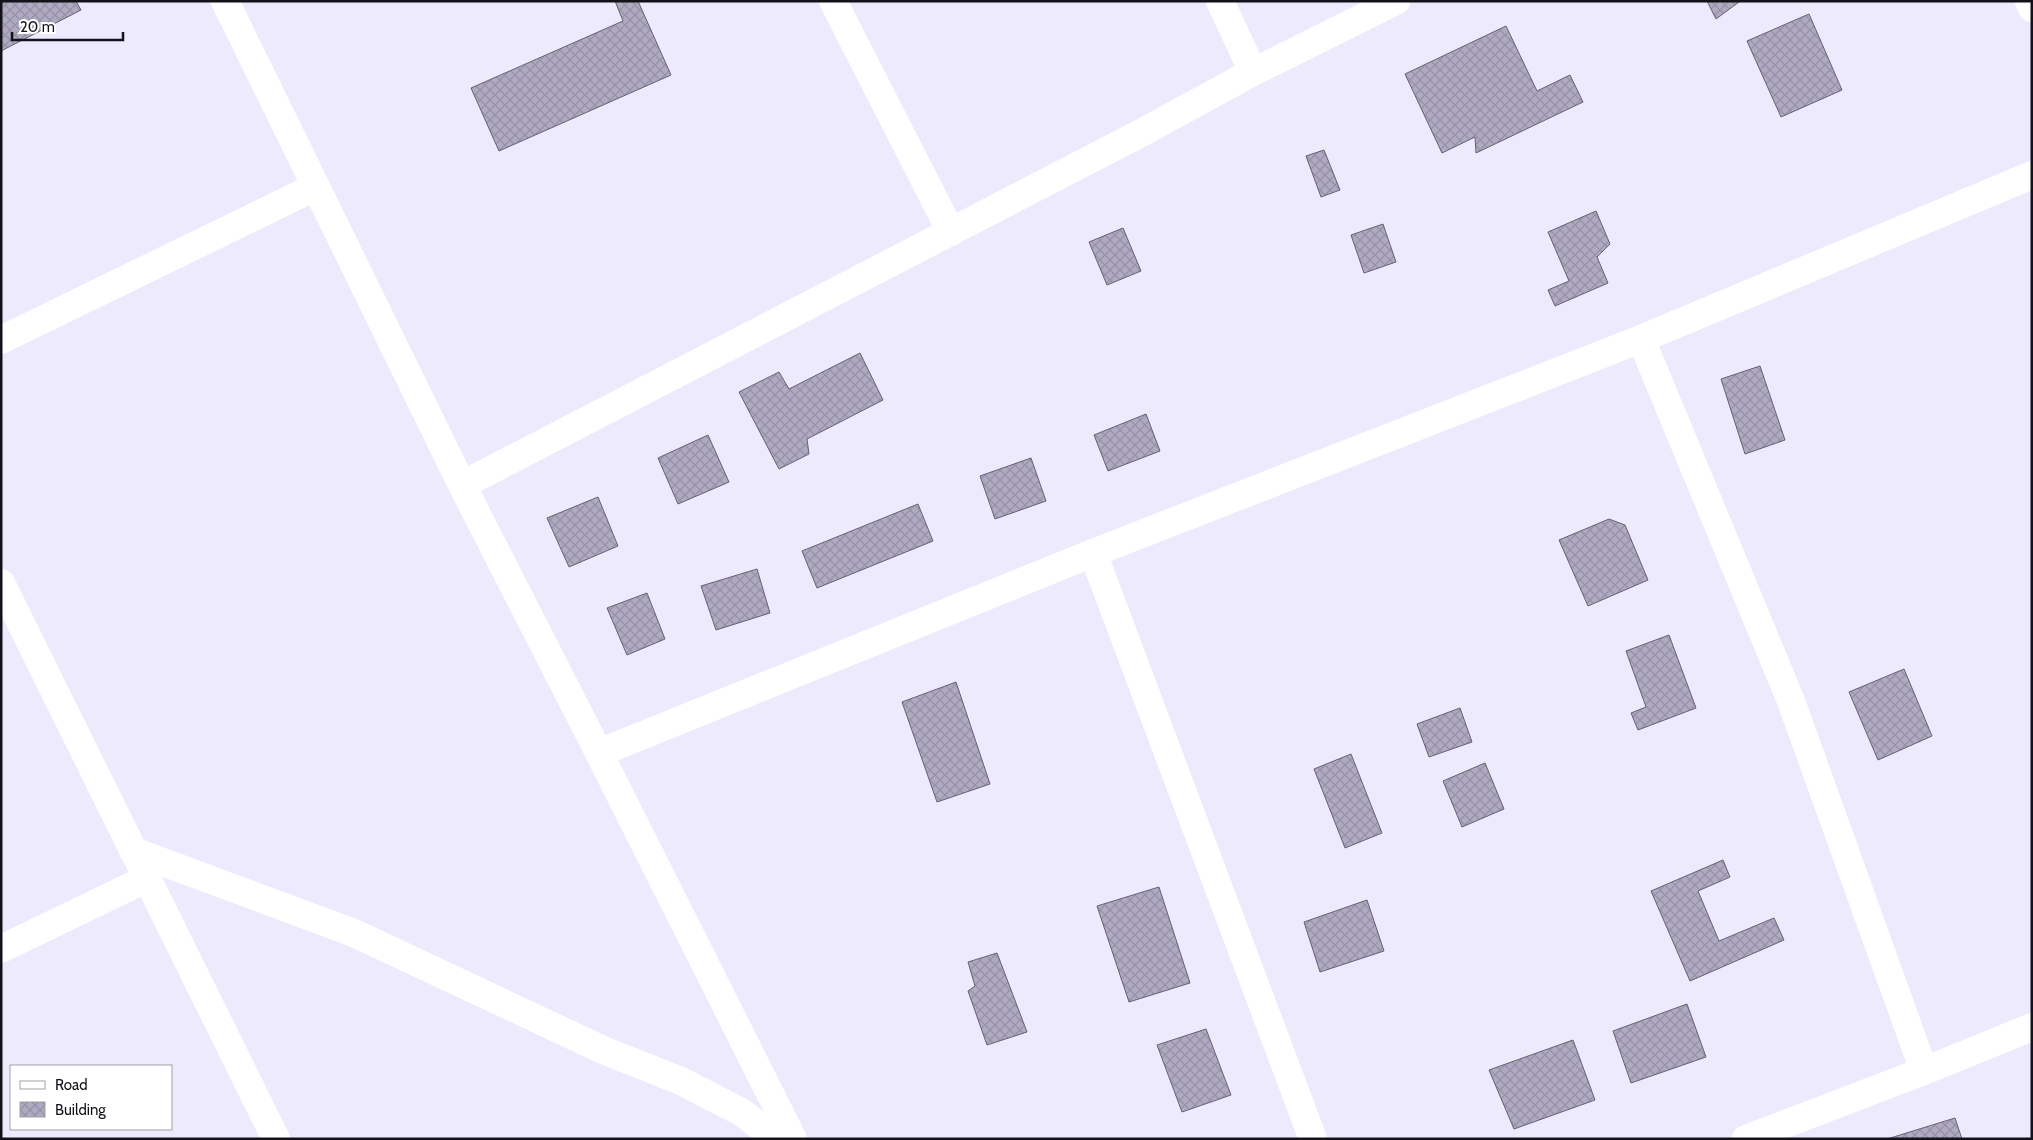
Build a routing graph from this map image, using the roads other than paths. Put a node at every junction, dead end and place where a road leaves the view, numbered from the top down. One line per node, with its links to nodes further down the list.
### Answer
1 (225, 1): 9 (street)
2 (833, 1): 10 (street)
3 (1220, 1): 7 (street)
4 (1396, 1): 7 (street)
5 (2029, 1): 6 (street)
6 (2032, 8)
7 (1253, 72): 10 (street)
8 (2032, 175): 11 (street)
9 (315, 186): 12 (street); 13 (street)
10 (951, 232): 13 (street)
11 (1641, 339): 14 (street); 21 (street)
12 (1, 340)
13 (462, 485): 16 (street)
14 (1092, 553): 16 (street); 25 (street)
15 (1, 583): 17 (street)
16 (600, 753): 24 (street)
17 (133, 851): 18 (street); 23 (street)
18 (148, 878): 19 (street); 22 (street)
19 (1, 950)
20 (2032, 1027): 21 (street)
21 (1924, 1072): 26 (street)
22 (276, 1139)
23 (775, 1139)
24 (793, 1139)
25 (1313, 1139)
26 (1746, 1139)

